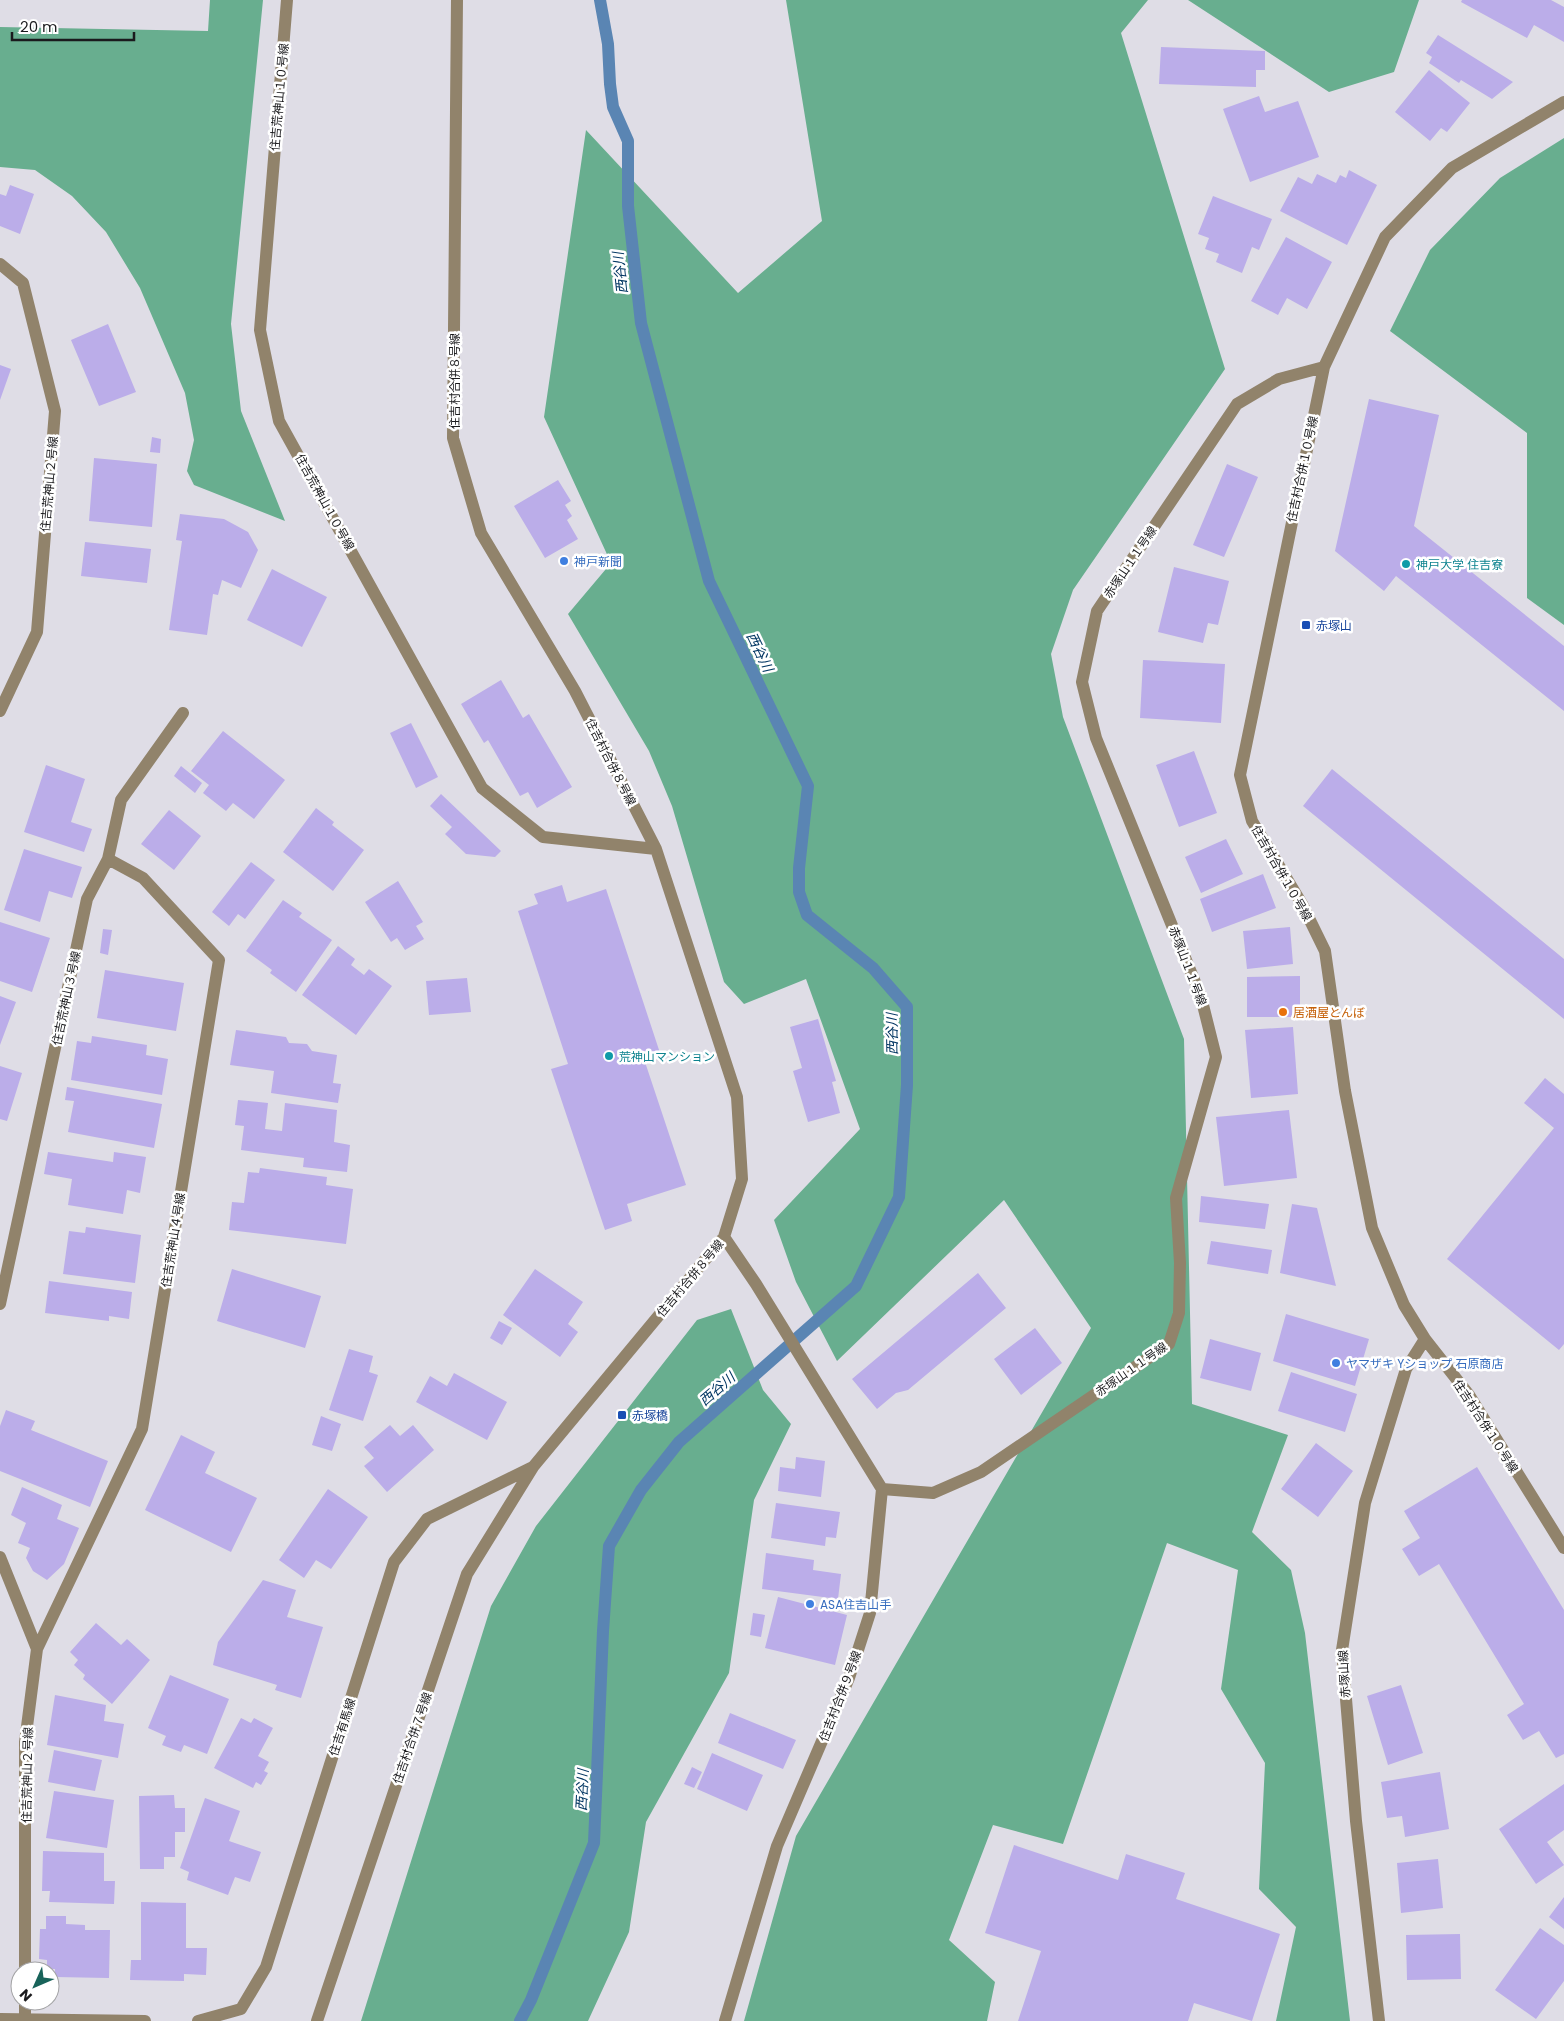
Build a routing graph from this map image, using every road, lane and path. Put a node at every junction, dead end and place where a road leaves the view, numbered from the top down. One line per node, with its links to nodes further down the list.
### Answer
1 (287, 0): 8 (street, 住吉荒神山１０号線)
2 (457, 0): 8 (street, 住吉村合併８号線)
3 (1564, 102): 5 (street, 住吉村合併１０号線)
4 (0, 264): 6 (street, 住吉荒神山２号線)
5 (1324, 367): 12 (street, 住吉村合併１０号線); 14 (street, 赤塚山１１号線)
6 (0, 711)
7 (184, 713): 9 (street, 住吉荒神山３号線)
8 (656, 849): 10 (street, 住吉村合併８号線)
9 (108, 859): 11 (street, 住吉荒神山３号線); 17 (street, 住吉荒神山４号線)
10 (724, 1236): 13 (street, 住吉村合併８号線); 14 (street)
11 (0, 1304)
12 (1425, 1339): 15 (street, 住吉村合併１０号線); 27 (street, 赤塚山線)
13 (533, 1467): 24 (street, 住吉有馬線); 25 (street, 住吉村合併７号線)
14 (882, 1489): 26 (street, 住吉村合併９号線)
15 (1564, 1548)
16 (0, 1557): 17 (street, 住吉荒神山２号線)
17 (37, 1649): 18 (street, 住吉荒神山２号線)
18 (25, 1961)
19 (25, 2011): 21 (street)
20 (0, 2019): 21 (street)
21 (25, 2019): 22 (street)
22 (91, 2020): 23 (street)
23 (145, 2021)
24 (198, 2021)
25 (317, 2021)
26 (725, 2021)
27 (1379, 2021)

